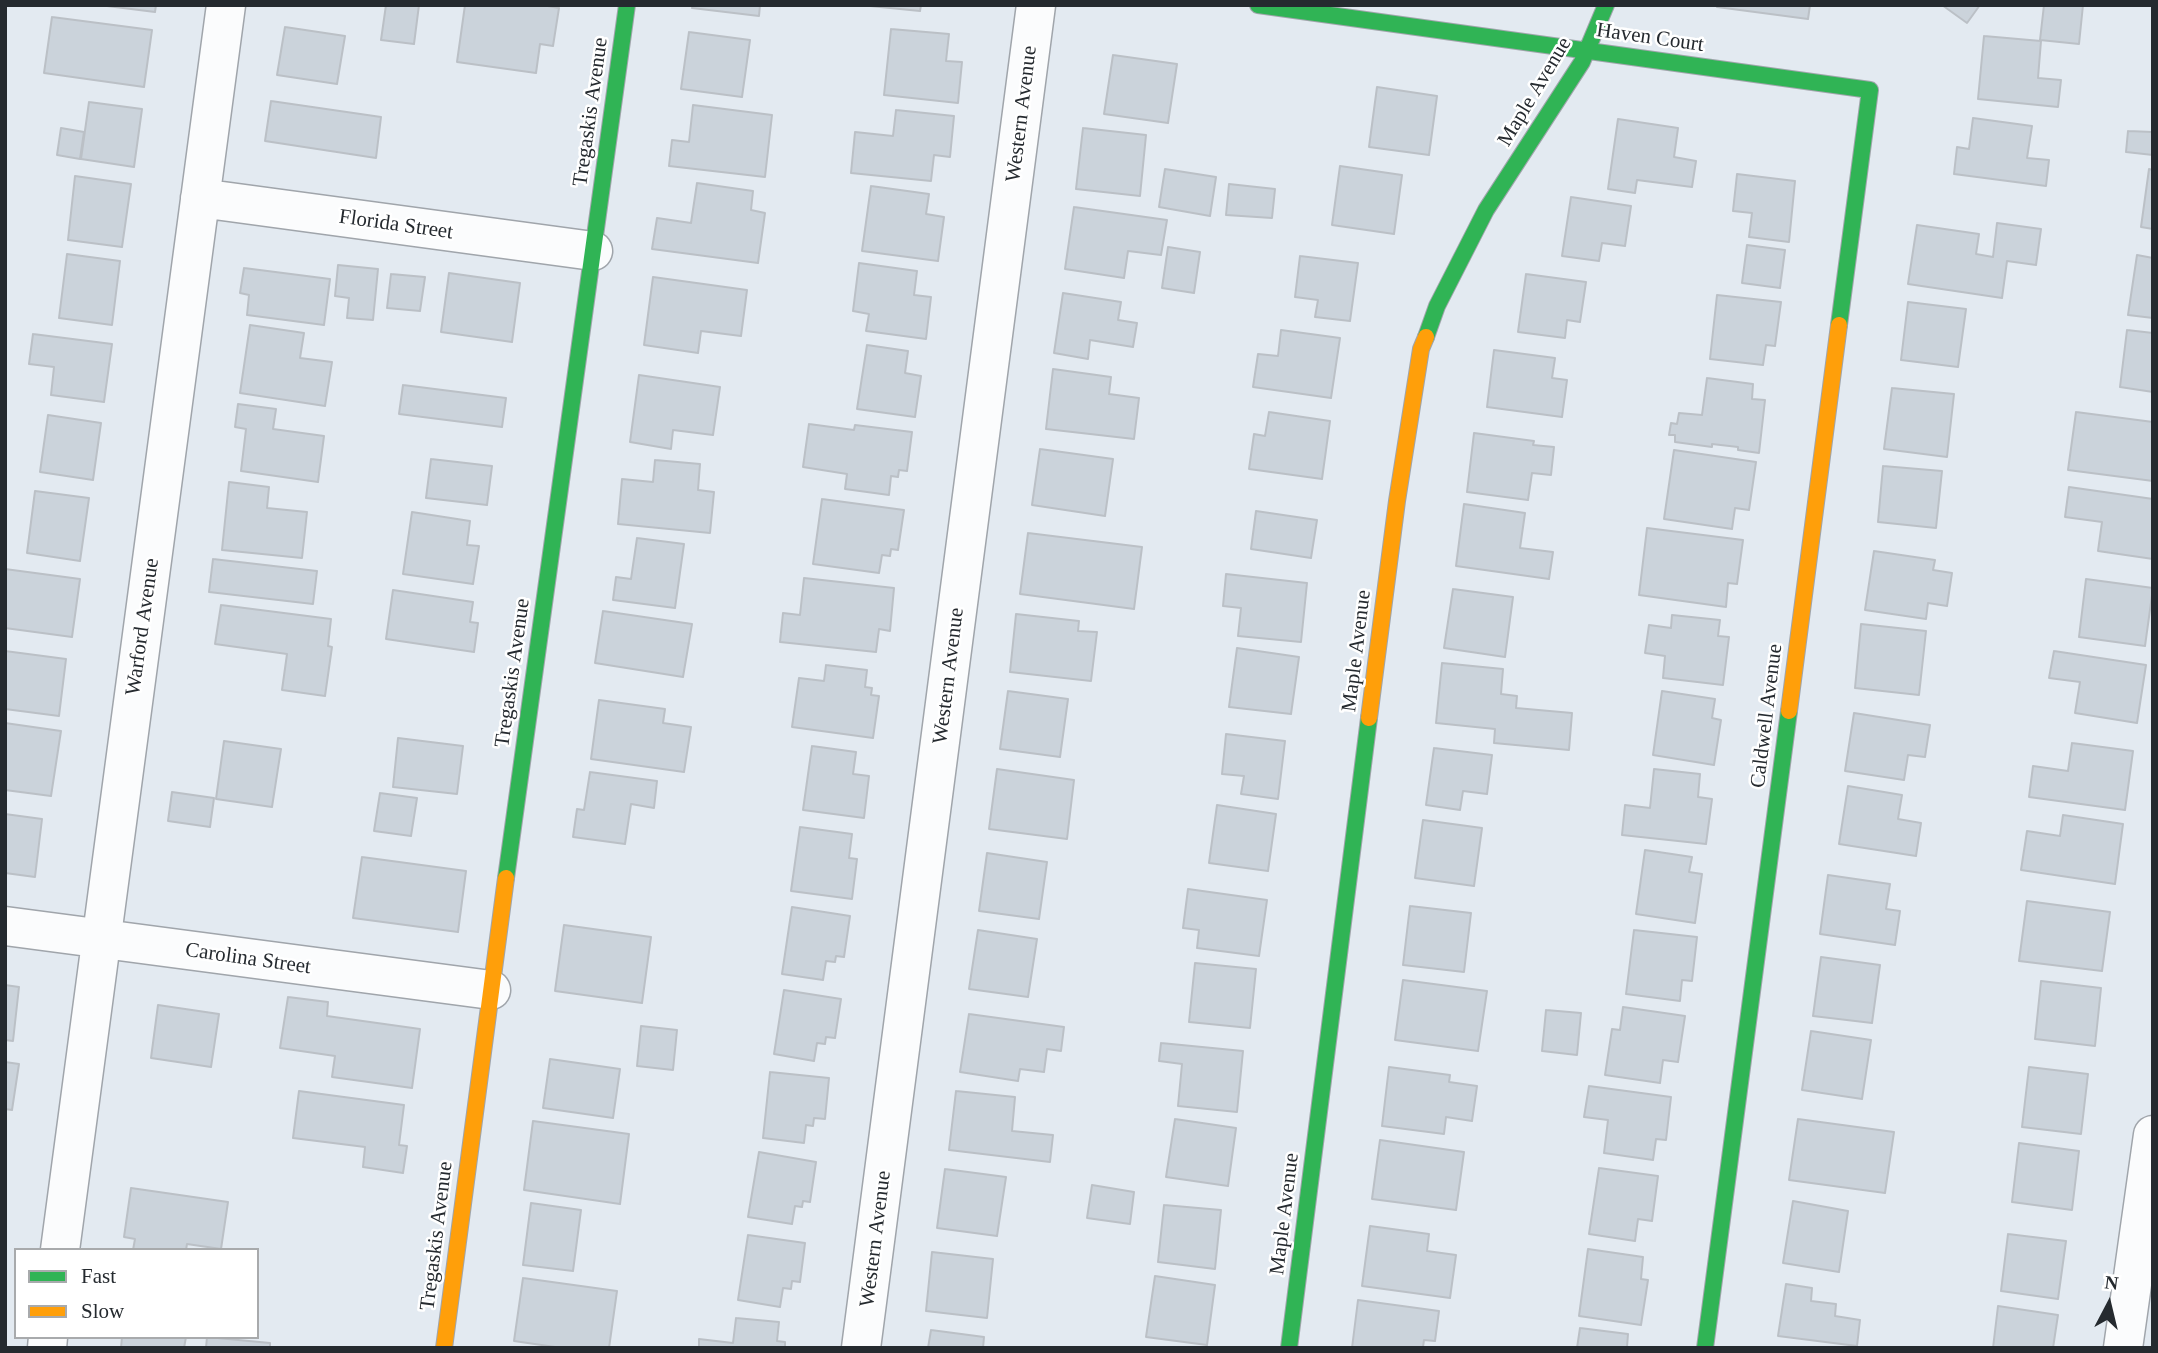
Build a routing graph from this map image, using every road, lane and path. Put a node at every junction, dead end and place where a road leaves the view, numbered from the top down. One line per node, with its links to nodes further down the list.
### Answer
1 (226, 5): 8 (street, Warford Avenue)
2 (627, 5): 9 (street, Tregaskis Avenue)
3 (1036, 5): 16 (street, Western Avenue)
4 (1258, 5): 6 (street, Haven Court)
5 (1606, 5): 6 (street, Maple Avenue)
6 (1587, 51): 7 (street, Haven Court); 17 (street, Maple Avenue)
7 (1870, 90): 18 (street, Caldwell Avenue)
8 (200, 198): 9 (street, Florida Street); 11 (street, Warford Avenue)
9 (593, 251): 12 (street, Tregaskis Avenue)
10 (5, 926): 11 (street, Carolina Street)
11 (101, 939): 12 (street, Carolina Street); 14 (street, Warford Avenue)
12 (491, 990): 15 (street, Tregaskis Avenue)
13 (2153, 1135): 19 (street)
14 (60, 1248)
15 (444, 1348)
16 (861, 1348)
17 (1289, 1348)
18 (1705, 1348)
19 (2123, 1348)

